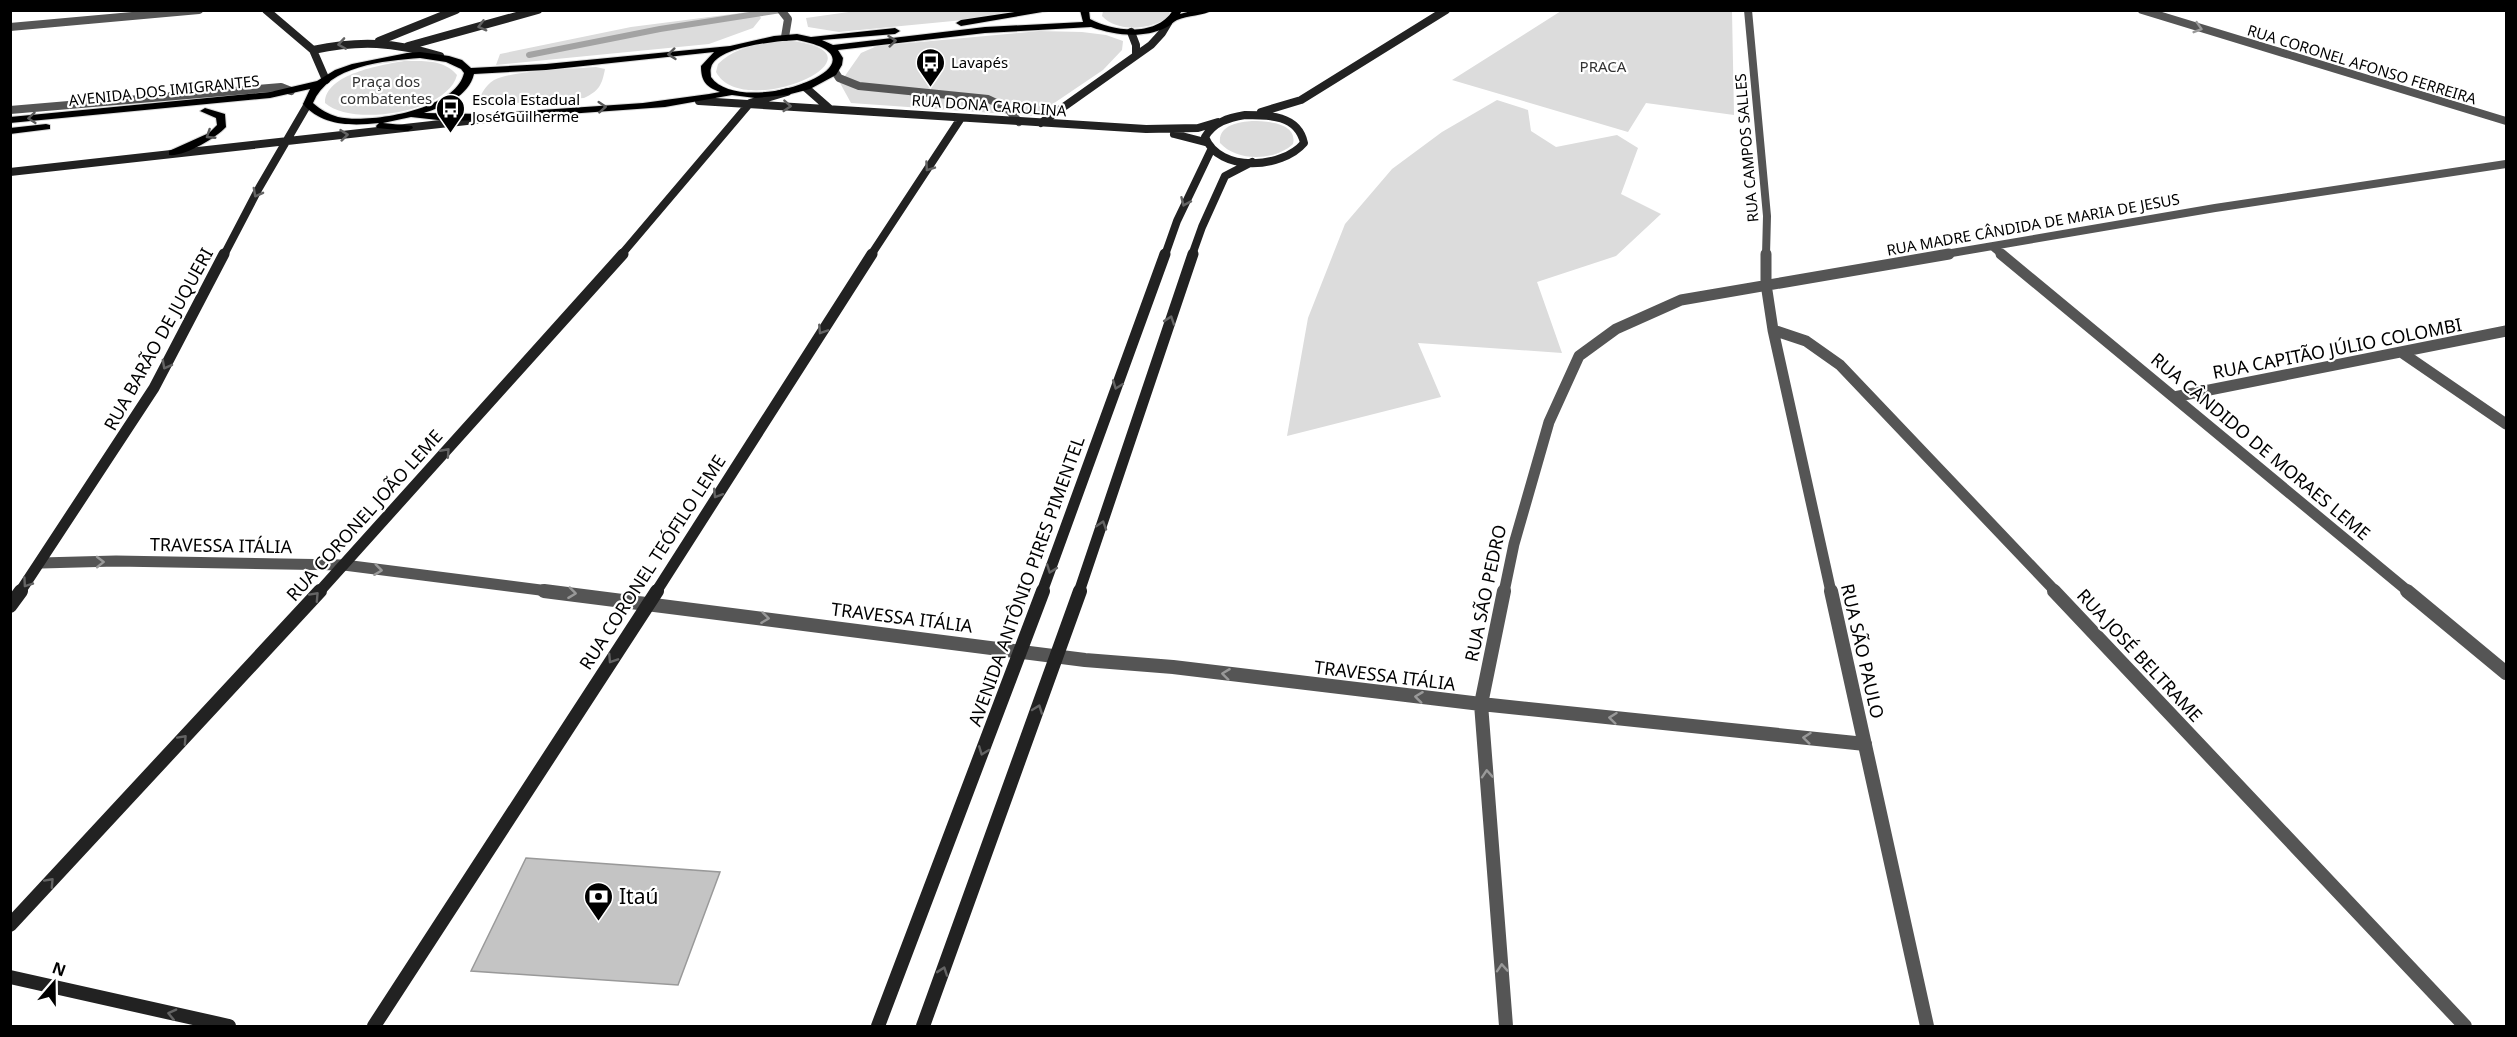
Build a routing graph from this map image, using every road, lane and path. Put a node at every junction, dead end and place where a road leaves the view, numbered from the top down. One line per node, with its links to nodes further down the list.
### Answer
1 (199, 10): 16 (street)
2 (456, 10): 20 (street)
3 (538, 10): 21 (street, one-way to 21)
4 (781, 10): 18 (street)
5 (1050, 10): 19 (main road)
6 (1084, 10): 15 (main road)
7 (1209, 10): 13 (main road)
8 (1446, 10): 35 (street)
9 (1748, 10): 62 (street, RUA CAMPOS SALLES)
10 (2142, 10): 14 (street, RUA CORONEL AFONSO FERREIRA)
11 (2174, 10): 14 (street)
12 (270, 11): 24 (street)
13 (1173, 17): 17 (main road); 25 (street)
14 (2163, 17): 46 (street, RUA CORONEL AFONSO FERREIRA, one-way to 46)
15 (1092, 24): 17 (main road); 23 (main road, one-way to 15)
16 (10, 27)
17 (1131, 32): 25 (street)
18 (785, 37): 19 (main road); 22 (main road)
19 (809, 39): 23 (main road)
20 (378, 41): 21 (street); 24 (street, one-way to 24)
21 (408, 46): 26 (street)
22 (731, 48): 28 (main road, one-way to 28); 33 (main road)
23 (834, 48): 27 (main road)
24 (313, 50): 29 (street)
25 (1136, 54): 50 (street)
26 (440, 56): 28 (main road, AVENIDA DOS IMIGRANTES); 29 (main road, AVENIDA DOS IMIGRANTES)
27 (834, 70): 30 (main road); 48 (street)
28 (468, 71): 42 (main road)
29 (323, 82): 31 (main road, AVENIDA DOS IMIGRANTES); 36 (main road)
30 (805, 87): 32 (main road); 38 (street)
31 (291, 91): 39 (street); 45 (main road, AVENIDA DOS IMIGRANTES, one-way to 45)
32 (788, 92): 33 (main road); 37 (street)
33 (734, 93): 34 (main road, RUA DONA CAROLINA); 37 (main road)
34 (699, 100): 37 (street, RUA DONA CAROLINA); 41 (main road, RUA DONA CAROLINA, one-way to 34)
35 (1301, 100): 43 (street); 51 (street)
36 (309, 102): 40 (main road, AVENIDA DOS IMIGRANTES); 47 (main road); 55 (street)
37 (747, 102): 38 (street, RUA DONA CAROLINA, one-way to 38); 70 (street, RUA CORONEL JOÃO LEME, one-way to 37)
38 (830, 109): 44 (street, RUA DONA CAROLINA)
39 (10, 110)
40 (205, 111): 54 (main road, AVENIDA DOS IMIGRANTES); 57 (main road, one-way to 57)
41 (523, 113): 42 (main road, RUA DONA CAROLINA); 52 (street, RUA DONA CAROLINA)
42 (409, 114): 47 (main road)
43 (1245, 115): 49 (street); 51 (street)
44 (961, 118): 48 (street, RUA DONA CAROLINA); 71 (street, RUA CORONEL TEÓFILO LEME, one-way to 71)
45 (10, 120)
46 (2506, 121)
47 (348, 122): 52 (main road)
48 (1019, 122): 50 (street, RUA DONA CAROLINA)
49 (1218, 122): 53 (street, RUA DONA CAROLINA); 56 (street, AVENIDA ANTÔNIO PIRES PIMENTEL)
50 (1041, 123): 53 (street, RUA DONA CAROLINA)
51 (1298, 126): 58 (street)
52 (408, 128): 55 (street, RUA DONA CAROLINA, one-way to 52)
53 (1146, 129): 56 (street, RUA DONA CAROLINA)
54 (10, 131)
55 (286, 142): 57 (street, RUA DONA CAROLINA); 69 (street, RUA BARÃO DE JUQUERI, one-way to 69)
56 (1208, 146): 58 (street); 73 (street, AVENIDA ANTÔNIO PIRES PIMENTEL, one-way to 73)
57 (173, 153): 60 (street, RUA DONA CAROLINA)
58 (1252, 162): 74 (street, one-way to 58)
59 (2506, 164): 61 (street, RUA MADRE CÂNDIDA DE MARIA DE JESUS)
60 (12, 173)
61 (1993, 247): 62 (street, RUA MADRE CÂNDIDA DE MARIA DE JESUS); 67 (street, RUA CÂNDIDO DE MORAES LEME)
62 (1766, 284): 63 (street, RUA SÃO PAULO); 66 (street, RUA MADRE CÂNDIDA DE MARIA DE JESUS)
63 (1773, 330): 77 (street, RUA SÃO PAULO); 86 (street, RUA JOSÉ BELTRAME)
64 (2506, 331): 65 (street, RUA CAPITÃO JÚLIO COLOMBI)
65 (2401, 352): 67 (street, RUA CAPITÃO JÚLIO COLOMBI); 68 (street)
66 (1579, 356): 76 (street, RUA SÃO PEDRO)
67 (2174, 397): 75 (street, RUA CÂNDIDO DE MORAES LEME)
68 (2506, 424)
69 (41, 563): 70 (street, TRAVESSA ITÁLIA, one-way to 70); 72 (street, RUA BARÃO DE JUQUERI, one-way to 72)
70 (344, 565): 71 (street, TRAVESSA ITÁLIA, one-way to 71); 78 (street, RUA CORONEL JOÃO LEME, one-way to 70)
71 (649, 603): 73 (street, TRAVESSA ITÁLIA, one-way to 73); 81 (street, RUA CORONEL TEÓFILO LEME, one-way to 81)
72 (10, 606)
73 (1021, 650): 74 (street, TRAVESSA ITÁLIA); 82 (street, AVENIDA ANTÔNIO PIRES PIMENTEL, one-way to 82)
74 (1058, 656): 76 (street, TRAVESSA ITÁLIA, one-way to 74); 83 (street, one-way to 74)
75 (2506, 673)
76 (1481, 704): 77 (street, TRAVESSA ITÁLIA, one-way to 76); 84 (street, RUA SÃO PEDRO, one-way to 76)
77 (1865, 744): 85 (street, RUA SÃO PAULO)
78 (10, 925)
79 (10, 977): 80 (street, one-way to 79)
80 (229, 1026)
81 (374, 1026)
82 (878, 1026)
83 (923, 1026)
84 (1506, 1026)
85 (1927, 1026)
86 (2466, 1026)

